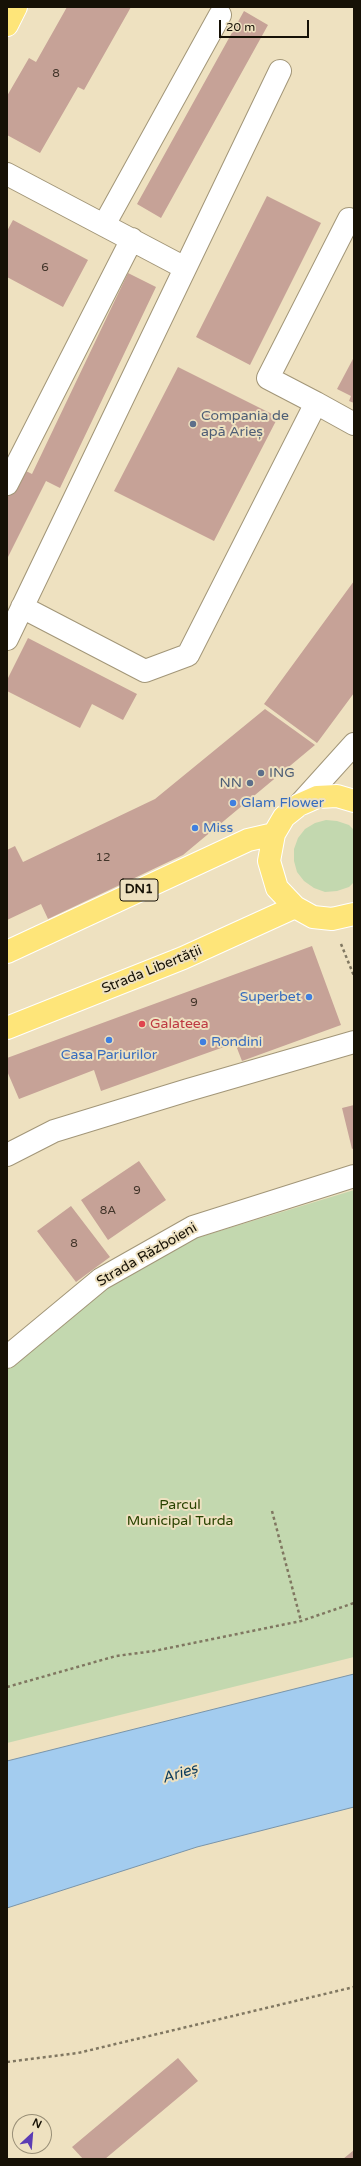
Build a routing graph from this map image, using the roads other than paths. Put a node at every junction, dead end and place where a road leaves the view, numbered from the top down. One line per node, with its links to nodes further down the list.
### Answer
1 (16, 7): 3 (main road)
2 (220, 15): 7 (street)
3 (7, 25)
4 (280, 71): 9 (street)
5 (7, 174): 7 (street)
6 (354, 222): 10 (street)
7 (104, 225): 8 (street)
8 (132, 240): 9 (street); 12 (street)
9 (185, 268): 13 (street)
10 (316, 403): 11 (street); 13 (street)
11 (354, 424)
12 (7, 484)
13 (22, 607): 14 (street)
14 (7, 638)
15 (354, 744): 17 (street)
16 (354, 801): 17 (main road)
17 (299, 805): 18 (main road)
18 (274, 834): 19 (main road); 21 (main road, DN1)
19 (295, 908): 20 (main road); 22 (main road, Strada Libertății)
20 (354, 914)
21 (7, 952)
22 (7, 1028)
23 (354, 1042): 24 (street)
24 (7, 1155)
25 (354, 1176): 26 (street, Strada Războieni)
26 (7, 1357)

